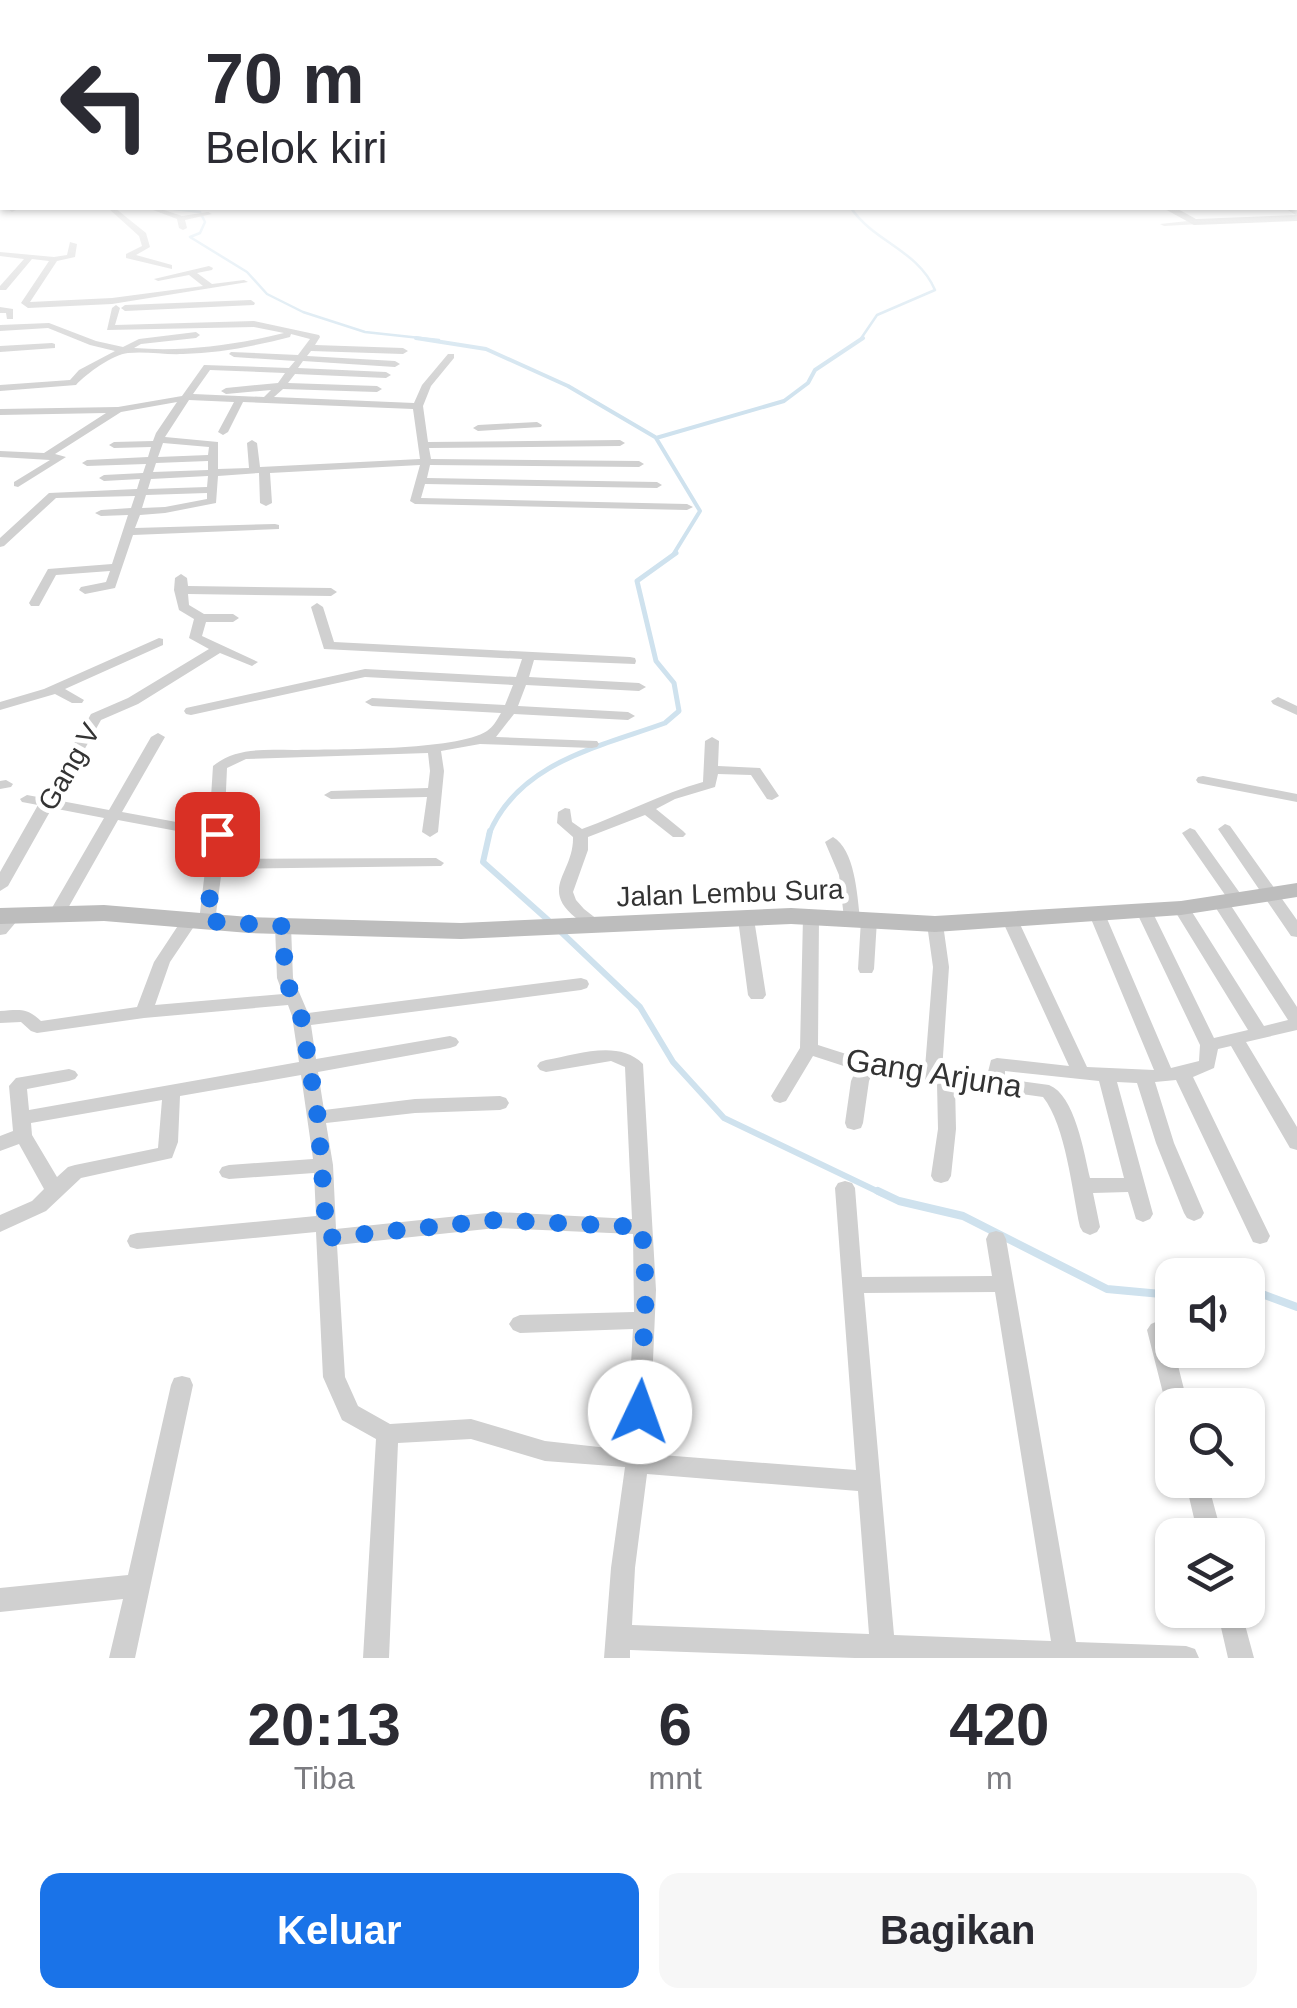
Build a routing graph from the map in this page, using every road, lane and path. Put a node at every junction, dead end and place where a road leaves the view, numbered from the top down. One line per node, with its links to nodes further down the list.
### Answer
1 (72, 249): 5 (street)
2 (142, 249): 6 (street)
3 (0, 255): 4 (street)
4 (30, 257): 5 (street); 11 (street)
5 (54, 259): 12 (street)
6 (169, 267)
7 (209, 268): 8 (street)
8 (191, 272): 9 (street); 12 (street)
9 (158, 279)
10 (244, 282): 12 (street)
11 (4, 288)
12 (215, 296): 13 (street); 20 (street); 21 (street)
13 (187, 306): 14 (street); 22 (street)
14 (155, 307): 15 (street); 24 (street)
15 (116, 308): 17 (street); 24 (street)
16 (0, 310): 18 (street)
17 (56, 311)
18 (10, 317)
19 (287, 318): 25 (street)
20 (248, 324): 21 (street); 25 (street)
21 (214, 325): 22 (street)
22 (179, 326): 24 (street)
23 (0, 328): 30 (street)
24 (146, 328)
25 (275, 328): 28 (street)
26 (287, 335): 31 (street)
27 (52, 346): 29 (street)
28 (310, 348): 33 (street); 34 (street)
29 (0, 349)
30 (122, 349): 31 (street); 38 (street)
31 (236, 349): 33 (street)
32 (451, 356): 44 (street)
33 (302, 359): 34 (street); 35 (street)
34 (395, 364): 36 (street)
35 (292, 372): 36 (street); 37 (street); 40 (street)
36 (386, 376): 39 (street)
37 (282, 386): 39 (street); 40 (street); 42 (street)
38 (0, 388)
39 (376, 389): 43 (street)
40 (189, 397): 41 (street); 45 (street); 51 (street)
41 (240, 399): 42 (street); 50 (street)
42 (266, 400): 43 (street)
43 (364, 406): 44 (street)
44 (418, 406): 55 (street)
45 (118, 410): 46 (street); 49 (street)
46 (0, 412)
47 (537, 425): 56 (street)
48 (59, 427): 49 (street)
49 (84, 431): 57 (street)
50 (223, 432)
51 (158, 442): 54 (street); 59 (street); 60 (street)
52 (620, 442): 56 (street)
53 (252, 443): 67 (street)
54 (114, 444)
55 (425, 445): 56 (street); 62 (street)
56 (480, 445)
57 (48, 453): 58 (street); 74 (street)
58 (0, 454)
59 (214, 458): 60 (street); 68 (street)
60 (154, 460): 61 (street); 69 (street)
61 (87, 462)
62 (426, 462): 63 (street); 64 (street); 73 (street)
63 (369, 464): 66 (street); 72 (street)
64 (587, 464): 65 (street); 75 (street)
65 (639, 464)
66 (328, 466): 67 (street); 71 (street)
67 (259, 469): 68 (street); 81 (street)
68 (212, 474): 69 (street); 78 (street)
69 (146, 477): 70 (street); 79 (street)
70 (104, 478)
71 (327, 480)
72 (370, 480)
73 (420, 481): 75 (street); 82 (street)
74 (18, 484)
75 (583, 484): 76 (street); 82 (street)
76 (657, 485)
77 (65, 486): 80 (street)
78 (212, 490): 79 (street); 84 (street)
79 (141, 494): 80 (street); 84 (street)
80 (53, 496): 88 (street)
81 (266, 503)
82 (580, 505): 83 (street)
83 (687, 507)
84 (135, 512): 85 (street); 87 (street)
85 (101, 514)
86 (275, 527): 87 (street)
87 (128, 532): 89 (street)
88 (0, 544)
89 (117, 567): 90 (street); 92 (street)
90 (85, 590)
91 (331, 592): 94 (street)
92 (34, 604)
93 (317, 607): 97 (street)
94 (201, 618): 95 (street); 98 (street)
95 (233, 618)
96 (160, 642): 105 (street)
97 (329, 646): 99 (street); 102 (street)
98 (218, 648): 101 (street); 126 (street, Gang V)
99 (529, 657): 100 (street); 103 (street)
100 (630, 661)
101 (252, 662)
102 (337, 662)
103 (520, 682): 104 (street); 110 (street); 111 (street)
104 (639, 688)
105 (56, 690): 106 (street); 109 (street)
106 (77, 700)
107 (1278, 701): 112 (street)
108 (372, 702): 110 (street)
109 (0, 706)
110 (509, 710): 113 (street); 115 (street)
111 (192, 711)
112 (1297, 711)
113 (628, 716)
114 (158, 736): 129 (street)
115 (484, 741): 117 (street); 118 (street)
116 (712, 742): 119 (street)
117 (592, 744)
118 (434, 748): 121 (street); 133 (street)
119 (710, 777): 123 (street); 127 (street)
120 (1203, 780): 125 (street)
121 (434, 792): 122 (street); 131 (street)
122 (330, 795)
123 (772, 796)
124 (27, 798): 126 (street)
125 (1297, 798)
126 (50, 800): 129 (street); 139 (street, Gang V)
127 (647, 809): 134 (street); 135 (street)
128 (565, 812): 135 (street)
129 (116, 813): 133 (street); 145 (street)
130 (1225, 829): 141 (street)
131 (430, 832)
132 (1190, 832): 142 (street)
133 (217, 834): 138 (street)
134 (678, 834)
135 (580, 835): 155 (street)
136 (833, 842): 149 (street)
137 (436, 863): 138 (street)
138 (215, 864): 151 (street)
139 (0, 886)
140 (1297, 890): 141 (street, Jalan Lembu Sura)
141 (1267, 894): 142 (street, Jalan Lembu Sura); 156 (street)
142 (1228, 901): 143 (street, Jalan Lembu Sura); 164 (street)
143 (1182, 908): 144 (street, Jalan Lembu Sura); 165 (street)
144 (1144, 911): 146 (street, Jalan Lembu Sura); 168 (street)
145 (57, 912): 150 (street, Jalan Lembu Sura); 151 (street, Jalan Lembu Sura)
146 (1097, 914): 152 (street, Jalan Lembu Sura); 176 (street)
147 (811, 916): 148 (street, Jalan Lembu Sura); 149 (street, Jalan Lembu Sura); 169 (street, Gang Arjuna)
148 (746, 919): 155 (street, Jalan Lembu Sura); 159 (street)
149 (861, 919): 153 (street, Jalan Lembu Sura); 157 (street)
150 (4, 920)
151 (199, 920): 154 (street, Jalan Lembu Sura); 161 (street)
152 (1010, 920): 153 (street, Jalan Lembu Sura); 173 (street)
153 (935, 924): 178 (street)
154 (283, 926): 155 (street, Jalan Lembu Sura); 160 (street)
155 (594, 927)
156 (1297, 932)
157 (866, 969)
158 (581, 984): 163 (street)
159 (757, 995)
160 (294, 999): 161 (street); 163 (street)
161 (144, 1012): 162 (street)
162 (0, 1017)
163 (302, 1020): 170 (street)
164 (1297, 1022): 165 (street)
165 (1260, 1034): 168 (street)
166 (450, 1042): 170 (street)
167 (1237, 1042): 186 (street)
168 (1209, 1045): 176 (street)
169 (809, 1048): 172 (street, Gang Arjuna); 181 (street)
170 (308, 1066): 180 (street); 183 (street)
171 (546, 1066): 198 (street)
172 (866, 1068): 178 (street, Gang Arjuna); 184 (street)
173 (1080, 1071): 175 (street); 179 (street)
174 (69, 1074): 185 (street)
175 (1106, 1074): 177 (street); 191 (street)
176 (1173, 1074): 177 (street); 201 (street)
177 (1144, 1076): 196 (street)
178 (940, 1078): 179 (street, Gang Arjuna); 190 (street)
179 (995, 1085): 192 (street, Gang Arjuna)
180 (172, 1091): 185 (street); 194 (street)
181 (780, 1096)
182 (500, 1103): 183 (street)
183 (318, 1118): 188 (street)
184 (854, 1123)
185 (22, 1127): 187 (street); 194 (street)
186 (1297, 1143)
187 (0, 1144)
188 (324, 1165): 189 (street); 200 (street)
189 (229, 1172)
190 (940, 1176)
191 (1135, 1184): 192 (street); 195 (street)
192 (1080, 1186): 199 (street, Gang Arjuna)
193 (845, 1188): 205 (street)
194 (54, 1189): 197 (street)
195 (1143, 1214)
196 (1194, 1214)
197 (0, 1224)
198 (642, 1227): 200 (street); 206 (street)
199 (1090, 1227)
200 (327, 1231): 203 (street); 209 (street)
201 (1260, 1236)
202 (996, 1239): 204 (street)
203 (137, 1241)
204 (1004, 1284): 205 (street); 217 (street)
205 (852, 1285): 211 (street)
206 (644, 1320): 207 (street); 210 (street)
207 (520, 1324)
208 (182, 1385): 212 (street)
209 (386, 1434): 210 (street); 219 (street)
210 (630, 1460): 211 (street); 215 (street)
211 (866, 1480): 216 (street)
212 (135, 1586): 213 (street); 218 (street)
213 (0, 1600)
214 (1234, 1628): 221 (street)
215 (615, 1652): 216 (street)
216 (882, 1652): 217 (street)
217 (1066, 1654): 220 (street)
218 (122, 1658)
219 (376, 1658)
220 (1186, 1658)
221 (1242, 1658)

